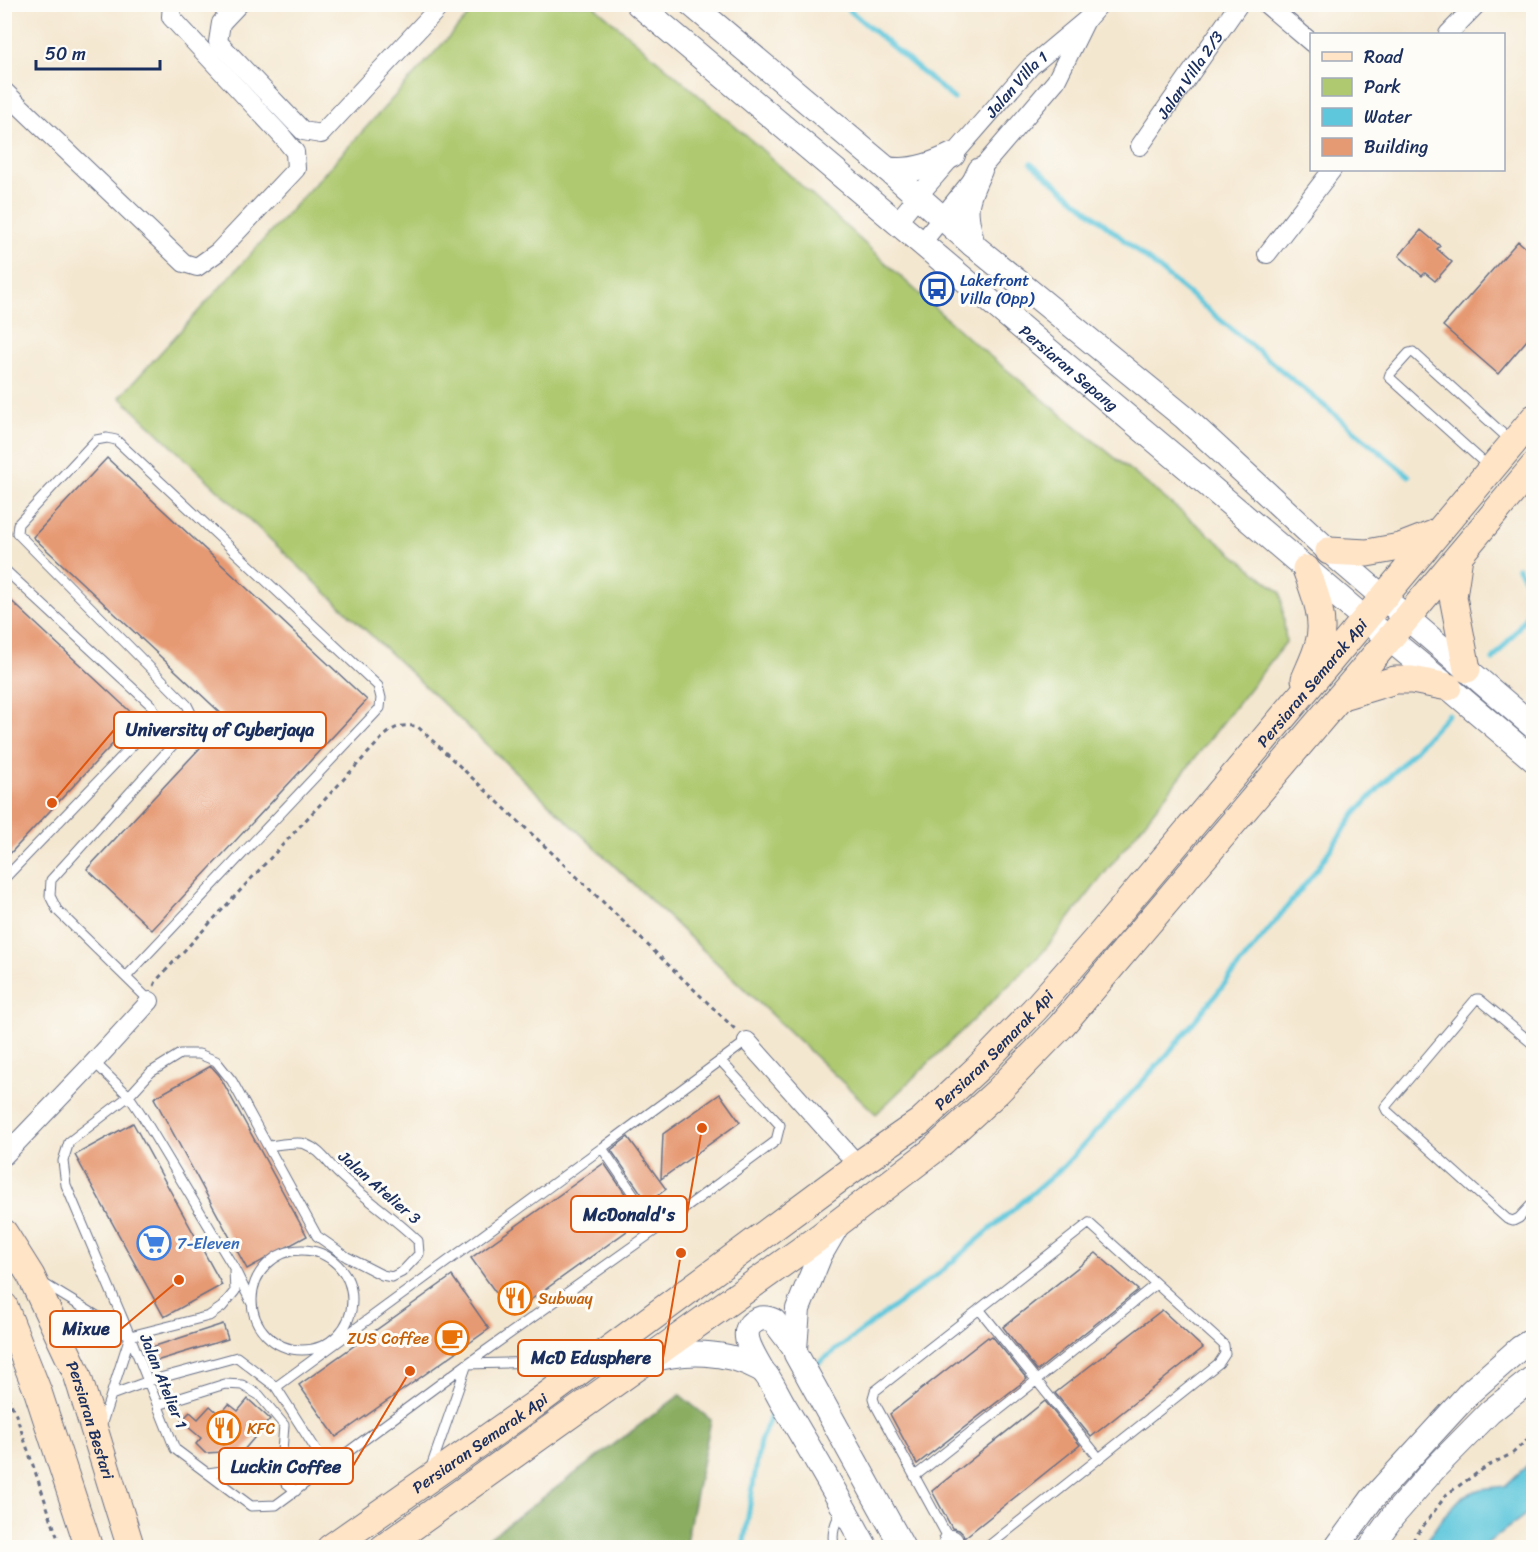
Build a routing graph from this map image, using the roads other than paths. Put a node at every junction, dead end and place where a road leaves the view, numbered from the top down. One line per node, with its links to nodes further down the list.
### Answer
1 (172, 4): 13 (street)
2 (239, 4): 3 (street)
3 (442, 4)
4 (638, 4): 21 (street, Persiaran Sepang)
5 (691, 4): 16 (street, Persiaran Sepang)
6 (1100, 4): 10 (street, Jalan Villa 1)
7 (1239, 4): 14 (street, Jalan Villa 2/3)
8 (1266, 4): 12 (street)
9 (1477, 4): 11 (street)
10 (1086, 20): 15 (street, Jalan Villa 1); 17 (street, Jalan Villa 1)
11 (1449, 33)
12 (1310, 42)
13 (4, 91)
14 (1140, 146)
15 (954, 155): 16 (street); 19 (street, Jalan Villa 1)
16 (887, 169): 19 (street, Persiaran Sepang)
17 (980, 170): 20 (street, Jalan Villa 1); 23 (street)
18 (1331, 171): 24 (street)
19 (918, 196): 20 (street, Persiaran Sepang); 21 (street, Jalan Villa 1)
20 (942, 218): 22 (street, Jalan Villa 1); 23 (street, Persiaran Sepang)
21 (896, 223): 22 (street, Persiaran Sepang)
22 (921, 244): 33 (street, Persiaran Sepang)
23 (973, 245): 30 (street, Persiaran Sepang)
24 (1267, 254)
25 (1533, 418): 26 (main road, Persiaran Semarak Api)
26 (1513, 443): 28 (main road, Persiaran Semarak Api); 28 (lane)
27 (1533, 466): 31 (main road, Persiaran Semarak Api)
28 (1491, 469): 29 (main road, Persiaran Semarak Api)
29 (1438, 532): 30 (main road); 34 (main road, Persiaran Semarak Api)
30 (1329, 551): 34 (street, Persiaran Sepang)
31 (1459, 556): 35 (main road, Persiaran Semarak Api); 38 (main road)
32 (4, 568): 43 (lane)
33 (1306, 569): 36 (street, Persiaran Sepang); 40 (main road)
34 (1384, 597): 35 (street, Persiaran Sepang); 36 (main road, Persiaran Semarak Api)
35 (1407, 618): 37 (main road, Persiaran Semarak Api); 38 (street, Persiaran Sepang)
36 (1365, 619): 37 (street, Persiaran Sepang); 40 (main road, Persiaran Semarak Api)
37 (1389, 639): 38 (street, Persiaran Sepang); 39 (main road, Persiaran Semarak Api)
38 (1458, 678): 39 (main road); 41 (street); 42 (street)
39 (1341, 696): 57 (main road, Persiaran Semarak Api)
40 (1297, 699): 55 (main road, Persiaran Semarak Api)
41 (1533, 727)
42 (1533, 760)
43 (4, 879)
44 (126, 977): 44 (lane); 45 (lane)
45 (150, 1001): 49 (street)
46 (747, 1041): 48 (lane); 55 (street)
47 (1533, 1045): 56 (lane)
48 (720, 1060): 53 (lane); 58 (lane, Jalan Atelier 1)
49 (94, 1062): 50 (lane); 54 (street)
50 (129, 1096): 51 (lane, Jalan Atelier 3); 52 (lane, Jalan Atelier 3); 60 (lane)
51 (69, 1142): 66 (lane, Jalan Atelier 1)
52 (268, 1146): 52 (lane, Jalan Atelier 3)
53 (602, 1148): 58 (lane); 76 (lane)
54 (4, 1156)
55 (858, 1165): 69 (main road, Persiaran Semarak Api)
56 (1533, 1202)
57 (839, 1222): 68 (street); 70 (main road, Persiaran Semarak Api)
58 (657, 1229): 71 (lane, Jalan Atelier 1)
59 (4, 1233): 61 (main road, Persiaran Bestari)
60 (234, 1268): 63 (lane); 66 (lane)
61 (31, 1276): 66 (lane); 79 (main road, Persiaran Bestari)
62 (1156, 1284): 65 (lane); 74 (lane); 80 (lane)
63 (251, 1303): 63 (lane)
64 (4, 1306): 91 (main road)
65 (979, 1309): 74 (lane); 84 (lane)
66 (130, 1336): 75 (lane, Jalan Atelier 1); 77 (lane)
67 (1533, 1340): 97 (street)
68 (795, 1349): 72 (street); 95 (street)
69 (594, 1361): 71 (lane); 85 (main road, Persiaran Semarak Api)
70 (648, 1361): 72 (street); 88 (main road, Persiaran Semarak Api)
71 (467, 1364): 82 (lane, Jalan Atelier 1); 85 (lane)
72 (762, 1370): 87 (street)
73 (1533, 1377): 98 (street)
74 (1037, 1380): 80 (lane); 84 (lane)
75 (149, 1381): 76 (lane); 77 (lane); 78 (lane, Jalan Atelier 1)
76 (276, 1387): 82 (lane)
77 (111, 1395): 79 (lane)
78 (158, 1405): 81 (lane); 83 (lane, Jalan Atelier 1)
79 (97, 1440): 89 (main road, Persiaran Bestari)
80 (1099, 1458): 96 (lane)
81 (281, 1466): 83 (lane); 86 (lane)
82 (327, 1467): 86 (lane, Jalan Atelier 1)
83 (208, 1473): 86 (lane, Jalan Atelier 1)
84 (915, 1476): 90 (lane)
85 (427, 1478): 92 (main road, Persiaran Semarak Api)
86 (296, 1491)
87 (844, 1507): 93 (lane); 94 (street)
88 (398, 1541)
89 (131, 1546)
90 (952, 1546)
91 (89, 1548)
92 (330, 1548)
93 (835, 1548)
94 (866, 1548)
95 (903, 1548)
96 (986, 1548)
97 (1336, 1548)
98 (1370, 1548)

